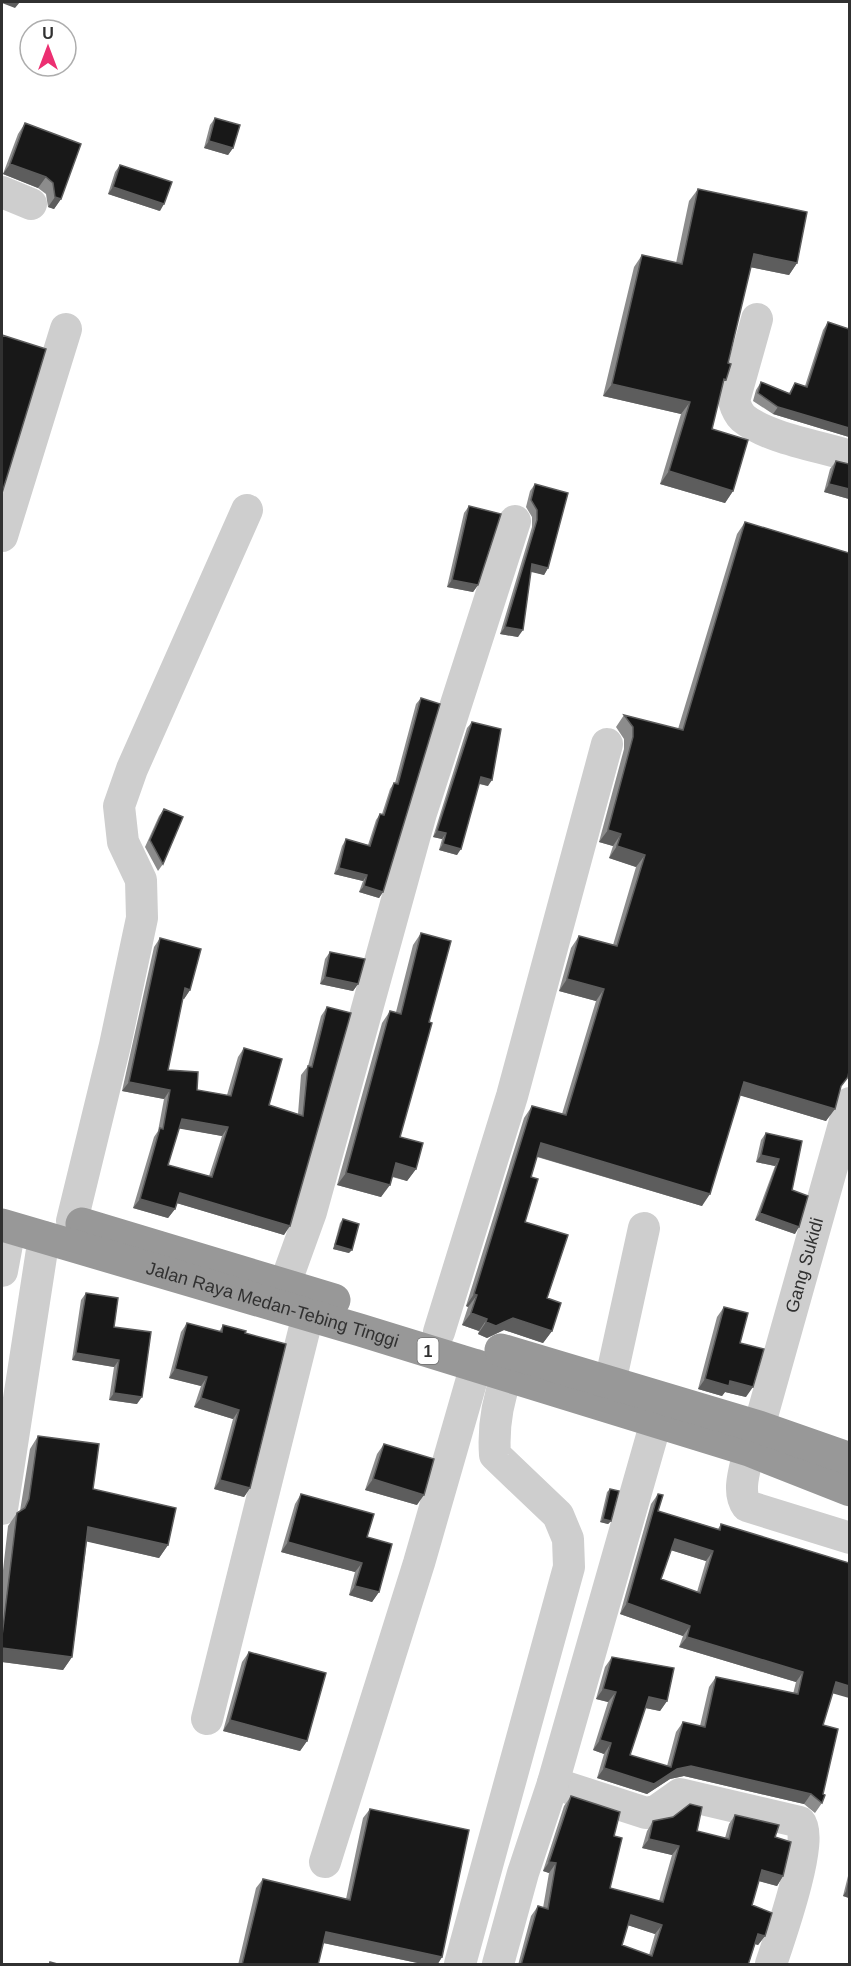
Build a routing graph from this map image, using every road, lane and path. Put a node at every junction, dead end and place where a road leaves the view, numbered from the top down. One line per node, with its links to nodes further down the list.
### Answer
1 (2, 192): 2 (street)
2 (32, 204)
3 (757, 320): 5 (street)
4 (66, 329): 8 (street)
5 (849, 456)
6 (247, 510): 13 (street)
7 (515, 521): 15 (street)
8 (2, 536)
9 (607, 744): 17 (street)
10 (849, 1103): 22 (street, Gang Sukidi)
11 (4, 1219): 13 (highway, Jalan Raya Medan-Tebing Tinggi / 1); 14 (street)
12 (644, 1228): 20 (street)
13 (58, 1229): 15 (highway, Jalan Raya Medan-Tebing Tinggi / 1); 16 (highway, Jalan Raya Medan-Tebing Tinggi / 1); 25 (street)
14 (2, 1271)
15 (285, 1284): 17 (highway, Jalan Raya Medan-Tebing Tinggi / 1)
16 (308, 1315): 18 (highway, Jalan Raya Medan-Tebing Tinggi / 1); 27 (street)
17 (439, 1332): 20 (highway, Jalan Raya Medan-Tebing Tinggi / 1)
18 (476, 1365): 19 (highway, Jalan Raya Medan-Tebing Tinggi / 1); 29 (street)
19 (507, 1376): 21 (highway, Jalan Raya Medan-Tebing Tinggi / 1); 30 (street)
20 (610, 1383): 22 (highway, Jalan Raya Medan-Tebing Tinggi / 1)
21 (656, 1422): 22 (highway, Jalan Raya Medan-Tebing Tinggi / 1); 28 (street)
22 (754, 1439): 23 (highway, Jalan Raya Medan-Tebing Tinggi / 1); 24 (highway, Jalan Raya Medan-Tebing Tinggi / 1); 26 (street, Gang Sukidi)
23 (849, 1460)
24 (849, 1490)
25 (2, 1509)
26 (849, 1538)
27 (207, 1719)
28 (553, 1783): 31 (street); 32 (street)
29 (326, 1862)
30 (460, 1965)
31 (498, 1965)
32 (771, 1965)

